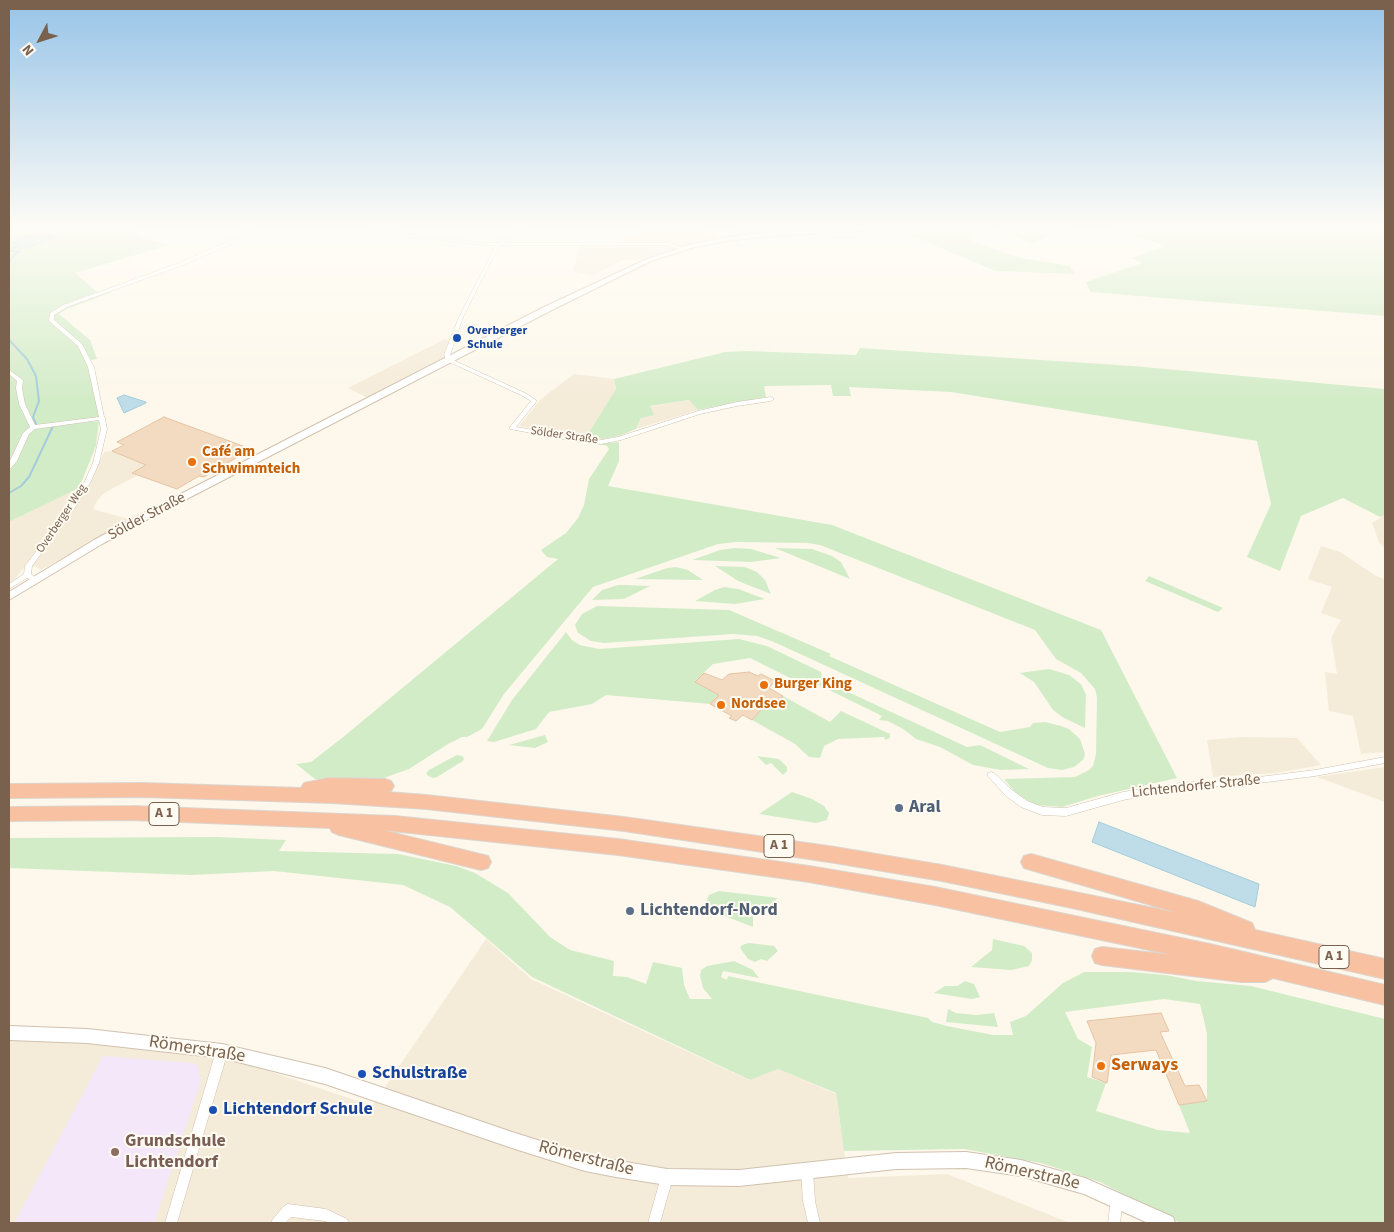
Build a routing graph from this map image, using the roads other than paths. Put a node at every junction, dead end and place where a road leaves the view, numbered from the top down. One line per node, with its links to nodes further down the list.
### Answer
1 (128, 284): 7 (street, Overberger Weg)
2 (478, 284): 4 (street)
3 (598, 284): 4 (main road, Sölder Straße)
4 (449, 360): 6 (street, Sölder Straße); 10 (main road, Sölder Straße)
5 (9, 372): 8 (street)
6 (771, 399)
7 (103, 418): 8 (street); 10 (street, Overberger Weg)
8 (33, 427): 9 (street)
9 (9, 467)
10 (31, 578): 11 (street, Overberger Weg); 12 (main road, Sölder Straße)
11 (9, 587)
12 (9, 597)
13 (1385, 760): 14 (street, Lichtendorfer Straße)
14 (991, 775)
15 (385, 786): 17 (highway)
16 (9, 791): 17 (highway, A 1)
17 (269, 794): 22 (highway, A 1)
18 (9, 814): 19 (highway, A 1)
19 (319, 820): 20 (highway); 25 (highway, A 1)
20 (481, 862)
21 (1031, 862): 22 (highway)
22 (1283, 944): 24 (highway, A 1)
23 (1102, 956): 25 (highway)
24 (1385, 969)
25 (1299, 973): 26 (highway, A 1)
26 (1385, 995)
27 (9, 1034): 28 (street, Römerstraße)
28 (222, 1051): 30 (street, Römerstraße); 32 (street)
29 (807, 1171): 30 (street, Römerstraße); 31 (street, Römerstraße); 36 (street)
30 (667, 1177): 35 (street)
31 (1117, 1199): 37 (street); 38 (street, Römerstraße)
32 (175, 1221)
33 (277, 1223): 34 (street)
34 (343, 1223)
35 (654, 1223)
36 (814, 1223)
37 (1114, 1223)
38 (1167, 1223)

